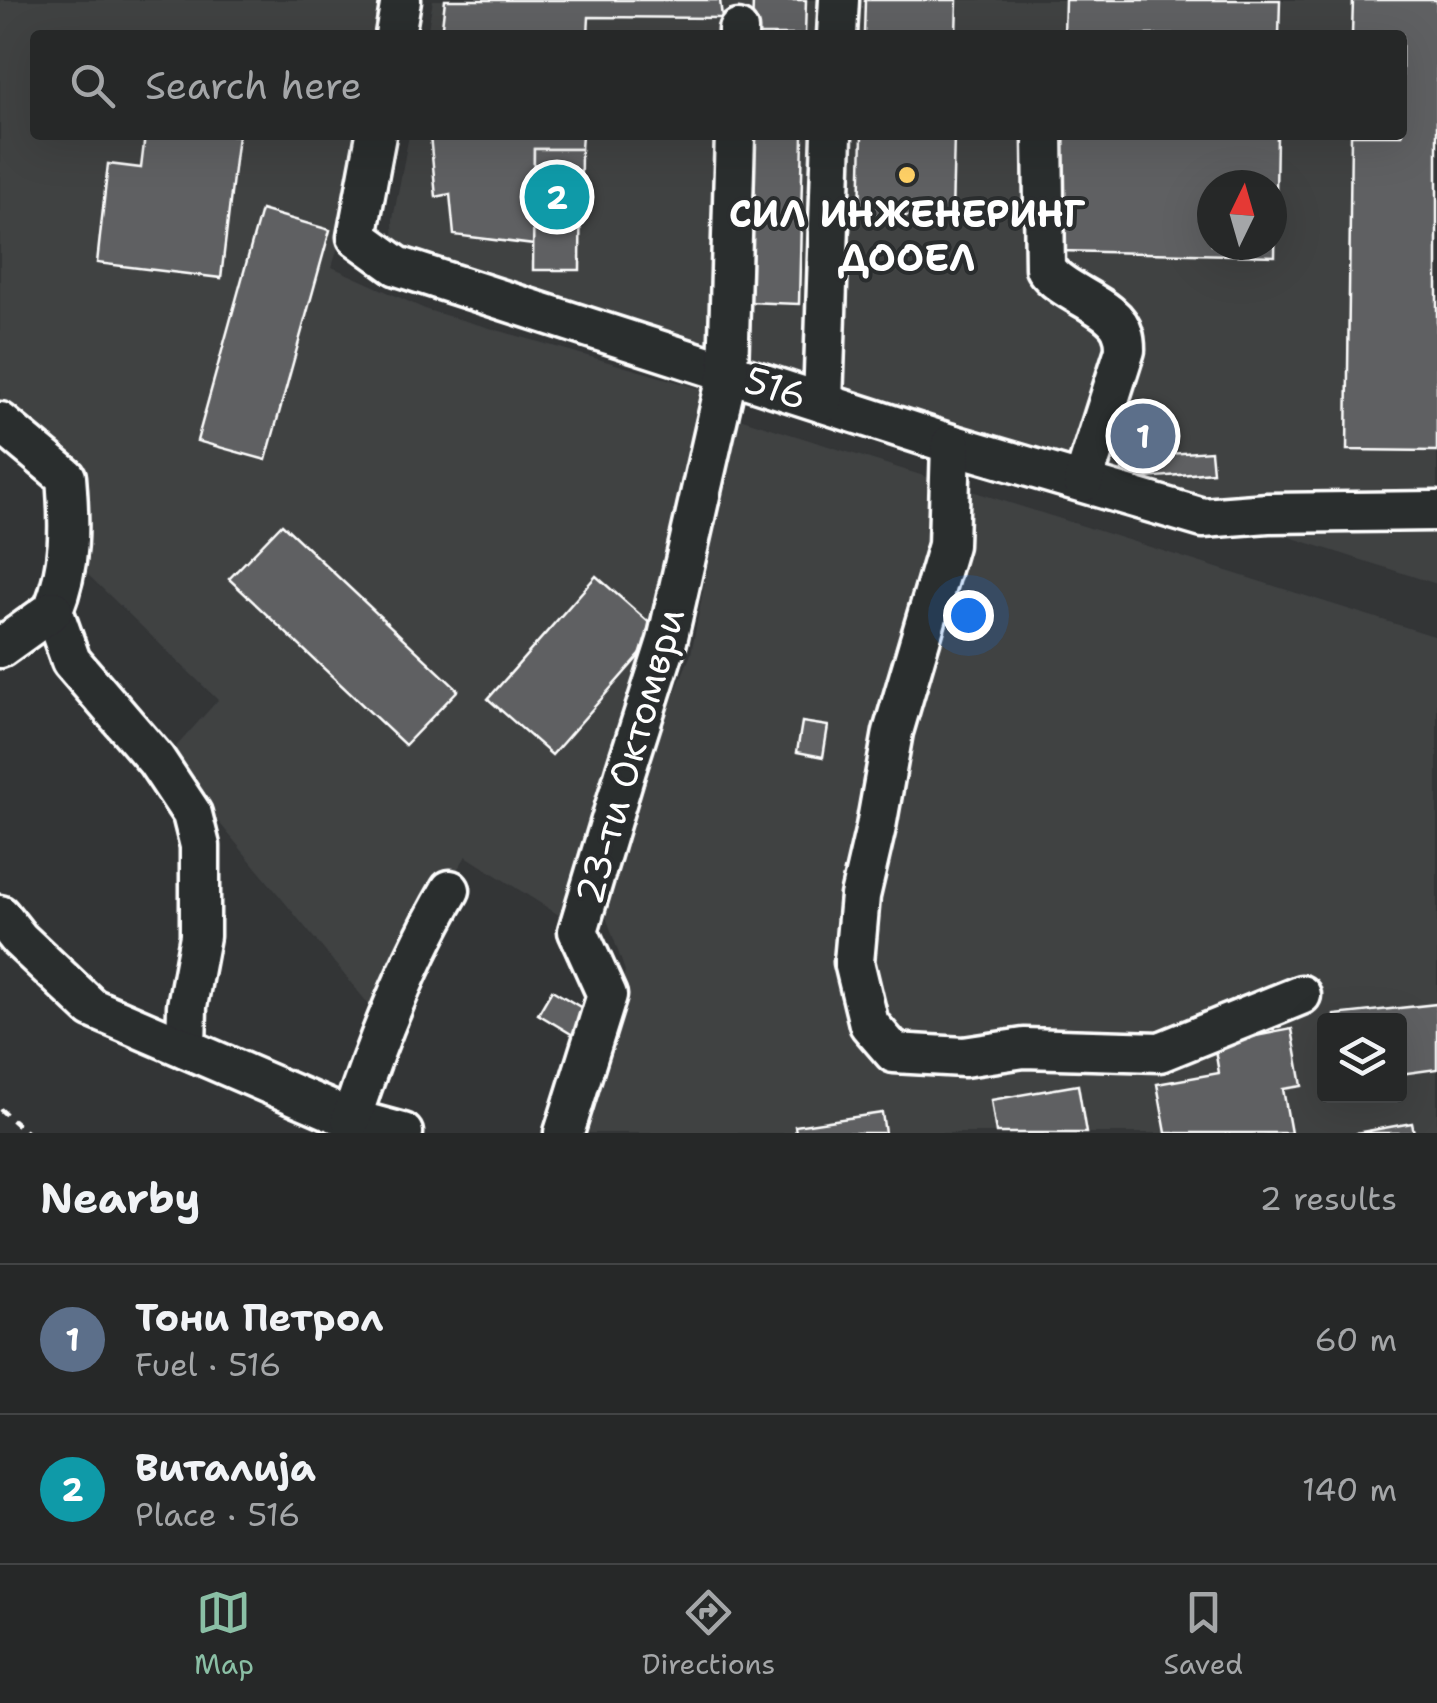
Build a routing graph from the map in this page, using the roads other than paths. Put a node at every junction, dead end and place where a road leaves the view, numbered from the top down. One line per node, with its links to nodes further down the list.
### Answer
1 (402, 0): 3 (street)
2 (839, 0): 4 (street)
3 (396, 30)
4 (836, 30)
5 (375, 140): 9 (street, 516)
6 (735, 140): 9 (street, 23-ти Октомври)
7 (832, 140): 10 (street)
8 (1043, 140): 13 (street)
9 (728, 372): 10 (street, 516); 23 (street, 23-ти Октомври)
10 (823, 403): 12 (street, 516)
11 (0, 422): 15 (street)
12 (951, 444): 13 (street, 516); 19 (street)
13 (1083, 482): 14 (street, 516)
14 (1437, 511)
15 (53, 610): 16 (street); 20 (street)
16 (0, 648)
17 (450, 890): 21 (street)
18 (0, 915): 20 (street)
19 (1300, 995)
20 (186, 1048): 21 (street)
21 (351, 1119): 22 (street)
22 (403, 1133)
23 (564, 1133)

